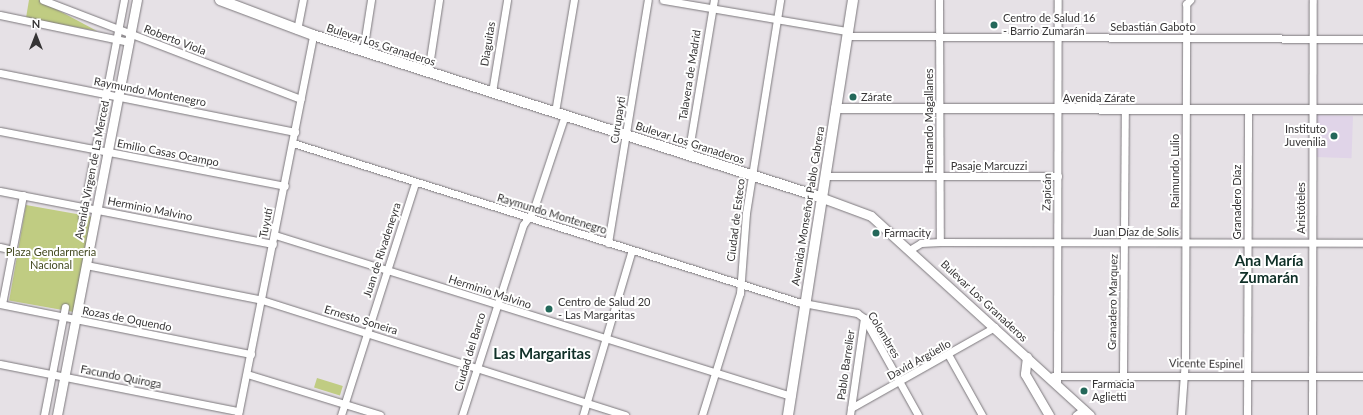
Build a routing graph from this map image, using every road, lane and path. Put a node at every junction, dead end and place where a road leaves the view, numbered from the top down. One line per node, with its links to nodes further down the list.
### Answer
1 (43, 0): 23 (street)
2 (124, 0): 23 (street, Avenida Virgen de La Merced)
3 (137, 0): 26 (main road, Avenida Virgen de La Merced)
4 (220, 0): 22 (main road, Bulevar Los Granaderos)
5 (303, 0): 22 (street)
6 (370, 0): 32 (street)
7 (439, 0): 33 (street)
8 (506, 0): 35 (street, Diaguitas)
9 (574, 0): 47 (street)
10 (648, 0): 51 (street, Curupayti)
11 (662, 0): 19 (street, Sebastián Gaboto)
12 (714, 0): 19 (street, Talavera de Madrid)
13 (780, 0): 21 (street, Ciudad de Esteco)
14 (853, 0): 24 (main road, Avenida Monseñor Pablo Cabrera)
15 (939, 0): 27 (street, Hernando Magallanes)
16 (1058, 0): 28 (street, Zapicán)
17 (1313, 0): 30 (street, Aristóteles)
18 (1186, 1): 29 (street, Raimundo Lulio)
19 (712, 10): 21 (street, Sebastián Gaboto); 55 (street, Talavera de Madrid)
20 (0, 15): 23 (street)
21 (777, 20): 24 (street, Sebastián Gaboto); 56 (street, Ciudad de Esteco)
22 (297, 30): 25 (main road, Bulevar Los Granaderos)
23 (117, 34): 26 (street, Roberto Viola); 36 (street, Avenida Virgen de La Merced)
24 (847, 34): 27 (street, Sebastián Gaboto); 39 (main road, Avenida Monseñor Pablo Cabrera)
25 (313, 35): 32 (main road, Bulevar Los Granaderos); 38 (street, Tuyutí)
26 (129, 38): 37 (main road, Avenida Virgen de La Merced); 38 (street, Roberto Viola)
27 (939, 38): 28 (street, Sebastián Gaboto); 40 (street, Hernando Magallanes)
28 (1059, 38): 29 (street, Sebastián Gaboto); 42 (street, Zapicán)
29 (1186, 38): 30 (street, Sebastián Gaboto); 44 (street, Raimundo Lulio)
30 (1312, 38): 31 (street, Sebastián Gaboto); 41 (street, Aristóteles)
31 (1363, 39)
32 (363, 51): 33 (main road, Bulevar Los Granaderos)
33 (428, 72): 35 (main road, Bulevar Los Granaderos)
34 (0, 73): 36 (street, Raymundo Montenegro)
35 (492, 92): 47 (main road, Bulevar Los Granaderos)
36 (106, 94): 37 (street, Raymundo Montenegro); 53 (street, Avenida Virgen de La Merced)
37 (118, 96): 50 (street, Raymundo Montenegro); 54 (main road, Avenida Virgen de La Merced)
38 (301, 99): 50 (street, Tuyutí)
39 (835, 108): 40 (main road, Avenida Zárate); 57 (main road, Avenida Monseñor Pablo Cabrera)
40 (940, 109): 42 (main road, Avenida Zárate); 59 (street, Hernando Magallanes)
41 (1312, 109): 45 (main road, Avenida Zárate); 46 (main road, Avenida Zárate); 72 (street, Aristóteles)
42 (1059, 110): 43 (main road, Avenida Zárate); 58 (street, Zapicán)
43 (1126, 110): 44 (main road, Avenida Zárate); 75 (street, Granadero Marquez)
44 (1186, 110): 45 (main road, Avenida Zárate); 76 (street, Raimundo Lulio)
45 (1248, 110): 71 (street, Granadero Díaz)
46 (1363, 110)
47 (555, 112): 48 (main road, Bulevar Los Granaderos)
48 (565, 115): 51 (main road, Bulevar Los Granaderos); 68 (street, Ciudad del Barco)
49 (0, 130): 53 (street, Emilio Casas Ocampo)
50 (295, 132): 52 (street, Tuyutí)
51 (626, 135): 55 (main road, Bulevar Los Granaderos); 73 (street, Curupayti)
52 (293, 143): 60 (street, Raymundo Montenegro); 61 (street, Tuyutí)
53 (96, 150): 54 (street, Emilio Casas Ocampo); 65 (street, Avenida Virgen de La Merced)
54 (107, 153): 61 (street, Emilio Casas Ocampo); 66 (main road, Avenida Virgen de La Merced)
55 (688, 155): 56 (main road, Bulevar Los Granaderos)
56 (752, 175): 64 (main road, Bulevar Los Granaderos); 85 (street, Ciudad de Esteco)
57 (824, 176): 59 (street, Pasaje Marcuzzi); 64 (main road, Avenida Monseñor Pablo Cabrera)
58 (1058, 176): 59 (street, Pasaje Marcuzzi); 74 (street, Zapicán)
59 (940, 177): 70 (street, Hernando Magallanes)
60 (415, 183): 68 (street, Raymundo Montenegro); 84 (street, Juan de Rivadeneyra)
61 (285, 186): 69 (street, Tuyutí)
62 (0, 191): 63 (street, Herminio Malvino)
63 (23, 195): 65 (street, Herminio Malvino); 81 (street)
64 (820, 197): 80 (main road, Bulevar Los Granaderos); 87 (main road, Avenida Monseñor Pablo Cabrera)
65 (85, 208): 66 (street, Herminio Malvino); 67 (street, Avenida Virgen de La Merced)
66 (96, 210): 78 (street, Herminio Malvino); 83 (main road, Avenida Virgen de La Merced)
67 (82, 218)
68 (528, 218): 73 (street, Raymundo Montenegro); 89 (street, Ciudad del Barco)
69 (275, 235): 78 (street, Tuyutí); 84 (street, Herminio Malvino)
70 (940, 242): 74 (street, Juan Díaz de Solís); 80 (street, Juan Díaz de Solís)
71 (1248, 242): 72 (street, Juan Díaz de Solís); 76 (street, Juan Díaz de Solís); 109 (street, Granadero Díaz)
72 (1312, 242): 77 (street, Juan Díaz de Solís); 110 (street, Aristóteles)
73 (608, 243): 82 (street, Raymundo Montenegro)
74 (1058, 243): 75 (street, Juan Díaz de Solís); 108 (street, Zapicán)
75 (1124, 243): 76 (street, Juan Díaz de Solís); 105 (street, Granadero Marquez)
76 (1186, 243): 106 (street, Raimundo Lulio)
77 (1363, 243)
78 (273, 244): 86 (street, Tuyutí)
79 (0, 247): 81 (street)
80 (911, 249): 94 (main road, Bulevar Los Granaderos)
81 (13, 250): 88 (street)
82 (632, 250): 85 (street, Raymundo Montenegro); 96 (street)
83 (86, 265): 86 (street, Ernesto Soneira); 93 (main road, Avenida Virgen de La Merced)
84 (387, 271): 89 (street, Herminio Malvino); 95 (street, Juan de Rivadeneyra)
85 (740, 284): 87 (street, Raymundo Montenegro); 102 (street, Ciudad de Esteco)
86 (262, 300): 95 (street, Ernesto Soneira); 97 (street, Tuyutí)
87 (805, 303): 92 (street, Colombres); 113 (main road, Avenida Monseñor Pablo Cabrera)
88 (1, 304): 91 (street, Rozas de Oquendo)
89 (496, 306): 96 (street, Herminio Malvino); 101 (street, Ciudad del Barco)
90 (65, 307): 91 (street)
91 (63, 318): 93 (street, Rozas de Oquendo); 103 (street)
92 (864, 318): 112 (street, Colombres); 116 (street, Pablo Barrelier)
93 (75, 320): 97 (street, Rozas de Oquendo); 107 (main road, Avenida Virgen de La Merced)
94 (995, 327): 98 (street, David Argüello); 99 (main road, Bulevar Los Granaderos)
95 (367, 333): 101 (street, Ernesto Soneira); 115 (street, Juan de Rivadeneyra)
96 (606, 340): 102 (street, Herminio Malvino); 114 (street)
97 (251, 354): 104 (street, Tuyutí)
98 (949, 356): 112 (street, David Argüello); 129 (street)
99 (1027, 357): 108 (main road, Bulevar Los Granaderos); 130 (main road)
100 (0, 364): 103 (street, Facundo Quiroga)
101 (477, 368): 114 (street, Ernesto Soneira); 123 (street, Ciudad del Barco)
102 (715, 373): 113 (street, Herminio Malvino); 126 (street, Ciudad de Esteco)
103 (52, 374): 107 (street, Facundo Quiroga); 119 (street)
104 (247, 374): 115 (street); 117 (street, Tuyutí)
105 (1123, 375): 106 (street, Vicente Espinel); 108 (street, Vicente Espinel)
106 (1183, 375): 109 (street, Vicente Espinel); 131 (street, Raimundo Lulio)
107 (65, 376): 117 (street, Facundo Quiroga); 120 (main road, Avenida Virgen de La Merced)
108 (1053, 376): 118 (main road, Bulevar Los Granaderos)
109 (1247, 376): 110 (street, Vicente Espinel); 132 (street, Granadero Díaz)
110 (1312, 376): 111 (street, Vicente Espinel); 133 (street, Aristóteles)
111 (1363, 376)
112 (900, 384): 116 (street, David Argüello); 128 (street, Colombres)
113 (791, 396): 127 (main road, Avenida Monseñor Pablo Cabrera)
114 (587, 403): 124 (street); 125 (street, Ernesto Soneira)
115 (344, 404): 121 (street, Juan de Rivadeneyra); 122 (street)
116 (851, 412)
117 (238, 413)
118 (1083, 413)
119 (44, 415)
120 (57, 415)
121 (341, 415)
122 (380, 415)
123 (462, 415)
124 (583, 415)
125 (625, 415)
126 (702, 415)
127 (788, 415)
128 (918, 415)
129 (982, 415)
130 (1048, 415)
131 (1181, 415)
132 (1247, 415)
133 (1312, 415)

